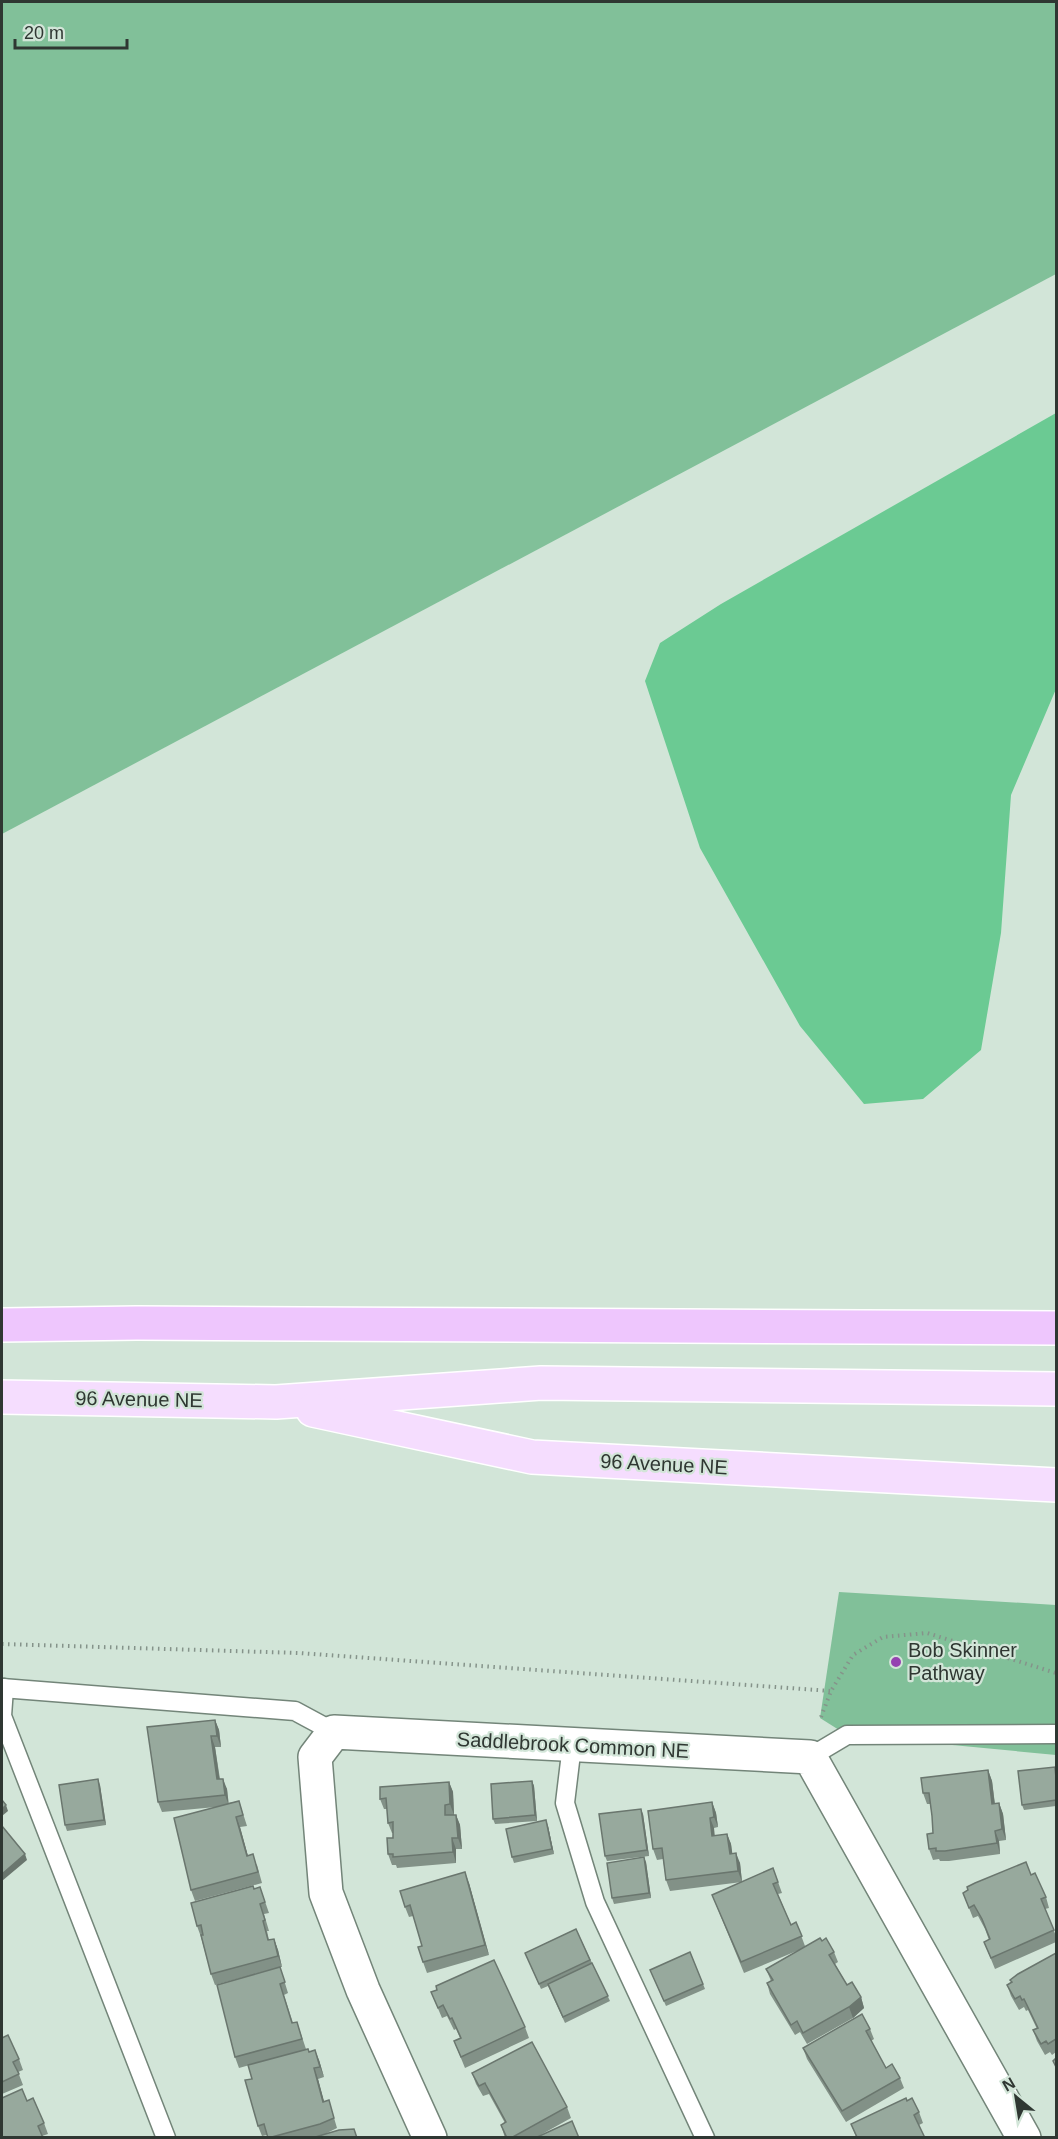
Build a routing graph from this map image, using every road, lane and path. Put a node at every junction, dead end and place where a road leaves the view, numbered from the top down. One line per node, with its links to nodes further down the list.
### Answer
1 (2, 1325): 2 (highway)
2 (1056, 1328)
3 (1056, 1389): 5 (main road, 96 Avenue NE)
4 (2, 1397): 5 (main road, 96 Avenue NE)
5 (276, 1402): 6 (main road, 96 Avenue NE)
6 (1056, 1485)
7 (2, 1644): 8 (path)
8 (1056, 1673)
9 (3, 1688): 10 (lane); 14 (lane)
10 (334, 1732): 12 (street, Saddlebrook Common NE); 15 (street)
11 (1056, 1734): 13 (lane)
12 (572, 1745): 13 (street, Saddlebrook Common NE); 16 (lane)
13 (810, 1757): 17 (street)
14 (166, 2138)
15 (430, 2138)
16 (705, 2138)
17 (1023, 2138)

